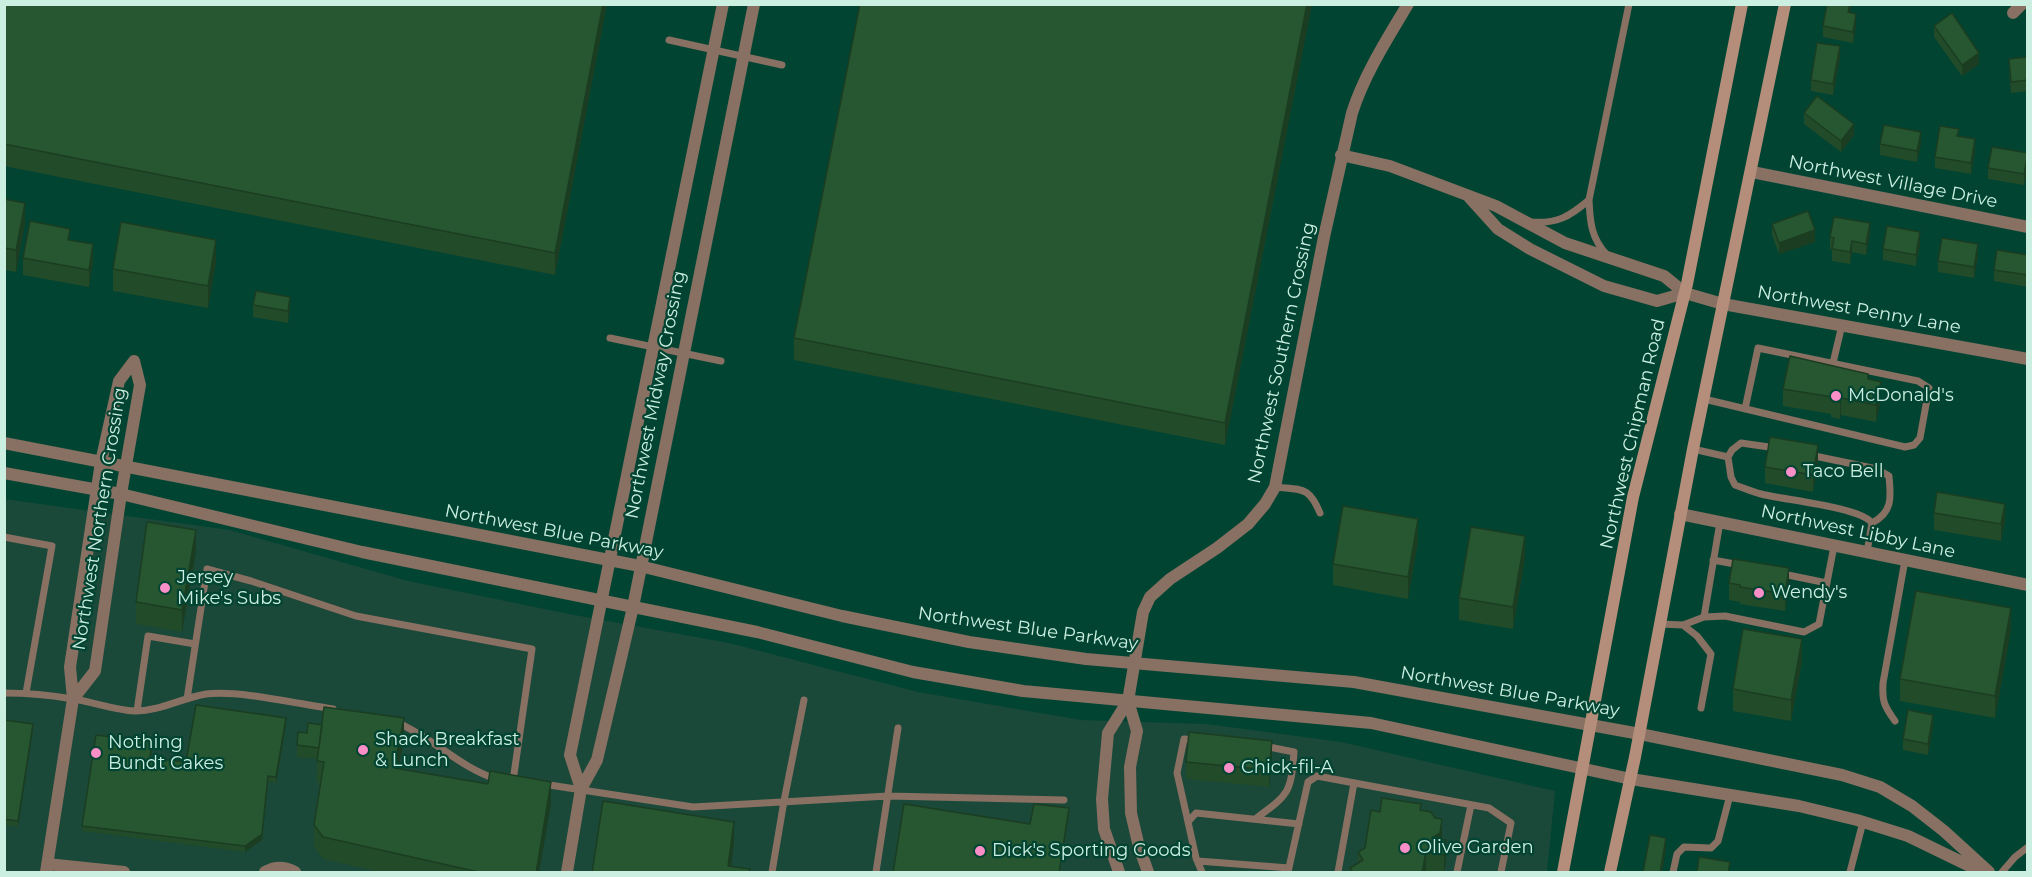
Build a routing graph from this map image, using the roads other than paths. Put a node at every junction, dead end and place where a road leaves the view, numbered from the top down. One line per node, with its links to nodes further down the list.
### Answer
1 (723, 4): 8 (street, Northwest Midway Crossing)
2 (754, 4): 9 (street, Northwest Midway Crossing)
3 (1408, 4): 11 (street, Northwest Southern Crossing)
4 (1629, 4): 14 (lane)
5 (1742, 4): 18 (main road, Northwest Chipman Road)
6 (1785, 4): 12 (main road)
7 (669, 40): 8 (lane)
8 (714, 49): 9 (lane); 22 (street, Northwest Midway Crossing)
9 (744, 56): 10 (lane); 23 (street, Northwest Midway Crossing)
10 (782, 65)
11 (1341, 155): 13 (street); 37 (street, Northwest Southern Crossing)
12 (1752, 172): 16 (street, Northwest Village Drive); 19 (main road)
13 (1468, 196): 15 (street); 18 (street)
14 (1589, 200): 15 (lane); 17 (lane)
15 (1526, 221): 17 (street)
16 (2028, 227)
17 (1614, 261): 18 (street)
18 (1685, 293): 19 (street, Northwest Penny Lane); 73 (main road, Northwest Chipman Road)
19 (1723, 304): 20 (street, Northwest Penny Lane); 27 (main road)
20 (1842, 326): 24 (street, Northwest Penny Lane); 26 (lane)
21 (610, 338): 22 (lane)
22 (654, 347): 23 (lane); 49 (street, Northwest Midway Crossing)
23 (683, 353): 25 (lane); 50 (street, Northwest Midway Crossing)
24 (2028, 359)
25 (721, 361)
26 (1833, 363): 28 (lane); 28 (lane)
27 (1704, 399): 28 (lane); 30 (main road)
28 (1745, 409)
29 (4, 443): 34 (street, Northwest Blue Parkway)
30 (1694, 449): 33 (lane); 41 (main road)
31 (1789, 451): 33 (lane)
32 (1800, 453): 43 (lane)
33 (1728, 457): 43 (lane)
34 (101, 462): 35 (street, Northwest Blue Parkway); 35 (street, Northwest Northern Crossing); 38 (street, Northwest Northern Crossing)
35 (127, 466): 39 (street, Northwest Northern Crossing); 49 (street, Northwest Blue Parkway)
36 (4, 473): 38 (street)
37 (1275, 487): 40 (lane); 61 (street, Northwest Southern Crossing)
38 (96, 491): 39 (street); 64 (street, Northwest Northern Crossing)
39 (121, 494): 55 (street); 64 (street, Northwest Northern Crossing)
40 (1320, 513)
41 (1680, 514): 42 (street, Northwest Libby Lane); 58 (main road)
42 (1720, 522): 45 (street, Northwest Libby Lane); 47 (lane)
43 (1872, 523): 46 (lane)
44 (4, 537): 63 (lane)
45 (1834, 546): 46 (street, Northwest Libby Lane); 53 (lane)
46 (1866, 552): 48 (street, Northwest Libby Lane)
47 (1713, 560): 51 (lane); 57 (lane)
48 (1905, 560): 54 (street, Northwest Libby Lane); 72 (lane)
49 (611, 561): 50 (street, Northwest Blue Parkway); 55 (street, Northwest Midway Crossing)
50 (640, 566): 56 (street, Northwest Midway Crossing); 61 (street, Northwest Blue Parkway)
51 (1747, 567)
52 (1770, 572): 53 (lane)
53 (1827, 583): 57 (lane)
54 (2028, 585)
55 (602, 601): 56 (street); 84 (street, Northwest Midway Crossing)
56 (633, 607): 67 (street); 84 (street, Northwest Midway Crossing)
57 (1704, 617): 59 (lane)
58 (1660, 624): 59 (lane); 75 (main road)
59 (1683, 625): 68 (lane)
60 (195, 644): 65 (lane); 69 (lane); 80 (lane)
61 (1135, 663): 67 (street, Northwest Southern Crossing); 73 (street, Northwest Blue Parkway)
62 (4, 693): 63 (lane)
63 (26, 693): 64 (lane)
64 (72, 699): 69 (lane); 96 (street, Northwest Northern Crossing)
65 (187, 699): 69 (lane); 70 (lane)
66 (804, 700): 88 (lane)
67 (1128, 701): 78 (street); 104 (street, Northwest Southern Crossing); 105 (street, Northwest Southern Crossing)
68 (1701, 708)
69 (136, 711)
70 (341, 711)
71 (384, 717): 80 (lane)
72 (1895, 721)
73 (1590, 725): 75 (street, Northwest Blue Parkway); 78 (main road, Northwest Chipman Road)
74 (898, 728): 86 (lane)
75 (1640, 734): 79 (main road); 115 (street, Northwest Blue Parkway)
76 (1209, 741): 91 (lane)
77 (1261, 746): 90 (lane)
78 (1583, 769): 79 (street); 110 (main road, Northwest Chipman Road)
79 (1631, 779): 85 (street); 111 (main road)
80 (513, 781): 81 (lane)
81 (524, 782)
82 (536, 783): 84 (lane)
83 (1354, 783): 89 (lane); 93 (lane); 107 (lane)
84 (581, 789): 88 (lane); 101 (street, Northwest Midway Crossing)
85 (1730, 795): 92 (street); 112 (lane)
86 (888, 796): 87 (lane); 88 (lane); 103 (lane)
87 (1064, 800)
88 (784, 801): 102 (lane)
89 (1471, 805): 108 (lane); 109 (lane)
90 (1255, 819): 91 (lane); 93 (lane)
91 (1188, 822): 95 (lane)
92 (1863, 822): 113 (lane); 114 (street)
93 (1299, 824): 97 (lane)
94 (2028, 848): 116 (lane)
95 (1198, 861): 97 (lane); 106 (lane)
96 (46, 868): 98 (street)
97 (1289, 870)
98 (124, 873)
99 (265, 873): 100 (street)
100 (294, 873)
101 (567, 873)
102 (772, 873)
103 (876, 873)
104 (1119, 873)
105 (1148, 873)
106 (1202, 873)
107 (1338, 873)
108 (1457, 873)
109 (1501, 873)
110 (1563, 873)
111 (1610, 873)
112 (1673, 873)
113 (1850, 873)
114 (1982, 873)
115 (1989, 873)
116 (2002, 873)

